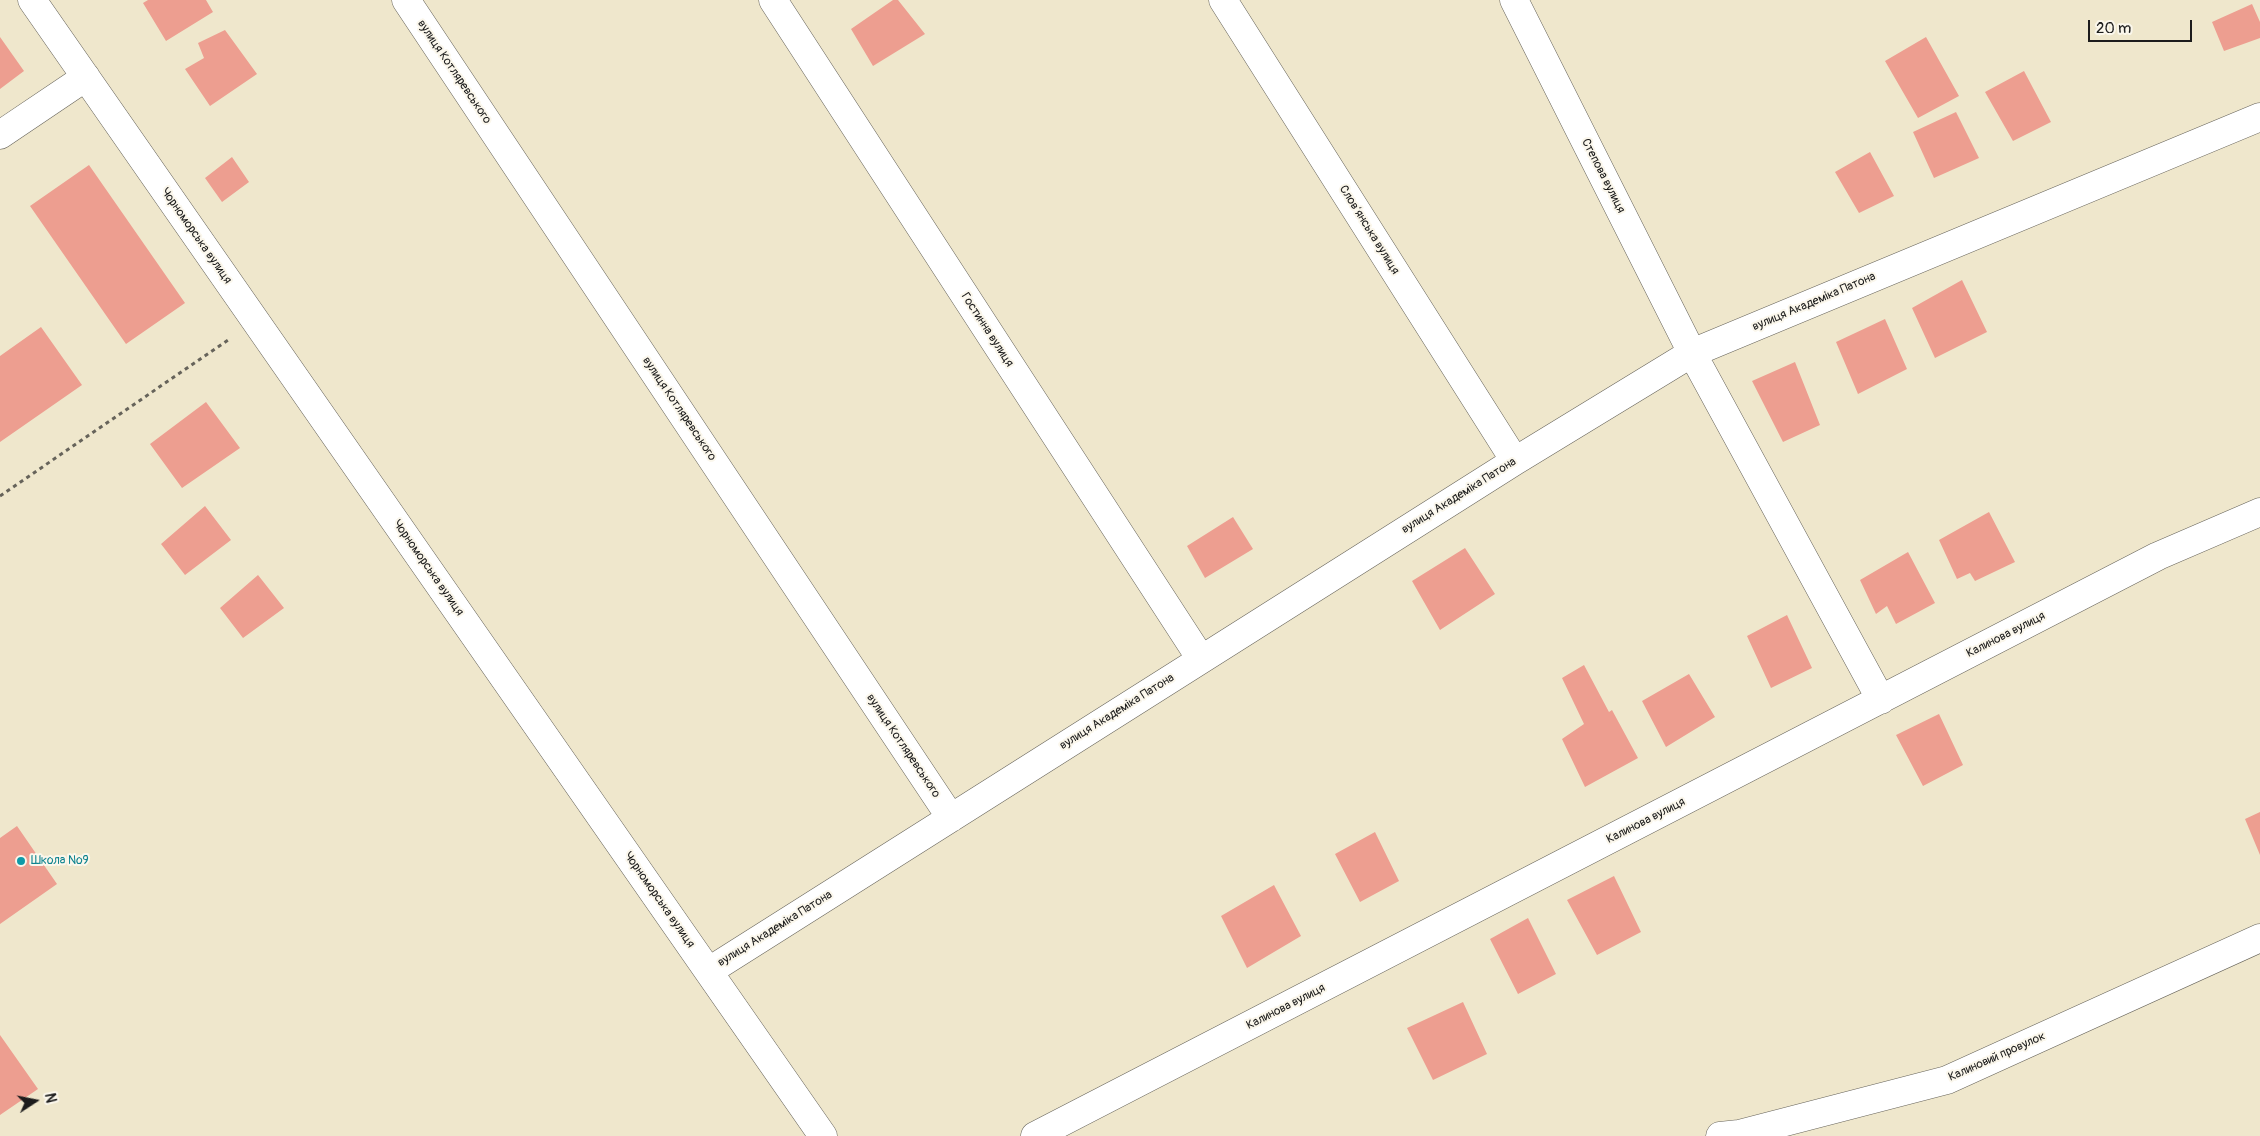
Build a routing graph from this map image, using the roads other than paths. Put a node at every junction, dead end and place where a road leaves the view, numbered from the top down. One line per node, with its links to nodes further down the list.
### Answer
1 (32, 0): 6 (street, Чорноморська вулиця)
2 (406, 0): 14 (street, вулиця Котляревського)
3 (772, 0): 12 (street, Гостинна вулиця)
4 (1222, 0): 10 (street, Словʼянська вулиця)
5 (1514, 0): 9 (street, Степова вулиця)
6 (86, 77): 8 (street); 16 (street, Чорноморська вулиця)
7 (2260, 117): 9 (street, вулиця Академіка Патона)
8 (0, 135)
9 (1692, 353): 10 (street, вулиця Академіка Патона); 13 (street, Степова вулиця)
10 (1514, 461): 12 (street, вулиця Академіка Патона)
11 (2260, 512): 13 (street, Калинова вулиця)
12 (1201, 659): 14 (street, вулиця Академіка Патона)
13 (1881, 700): 18 (street, Калинова вулиця)
14 (951, 818): 16 (street, вулиця Академіка Патона)
15 (2260, 938): 19 (street, Калиновий провулок)
16 (709, 971): 17 (street, Чорноморська вулиця)
17 (823, 1136)
18 (1035, 1136)
19 (1720, 1136)

